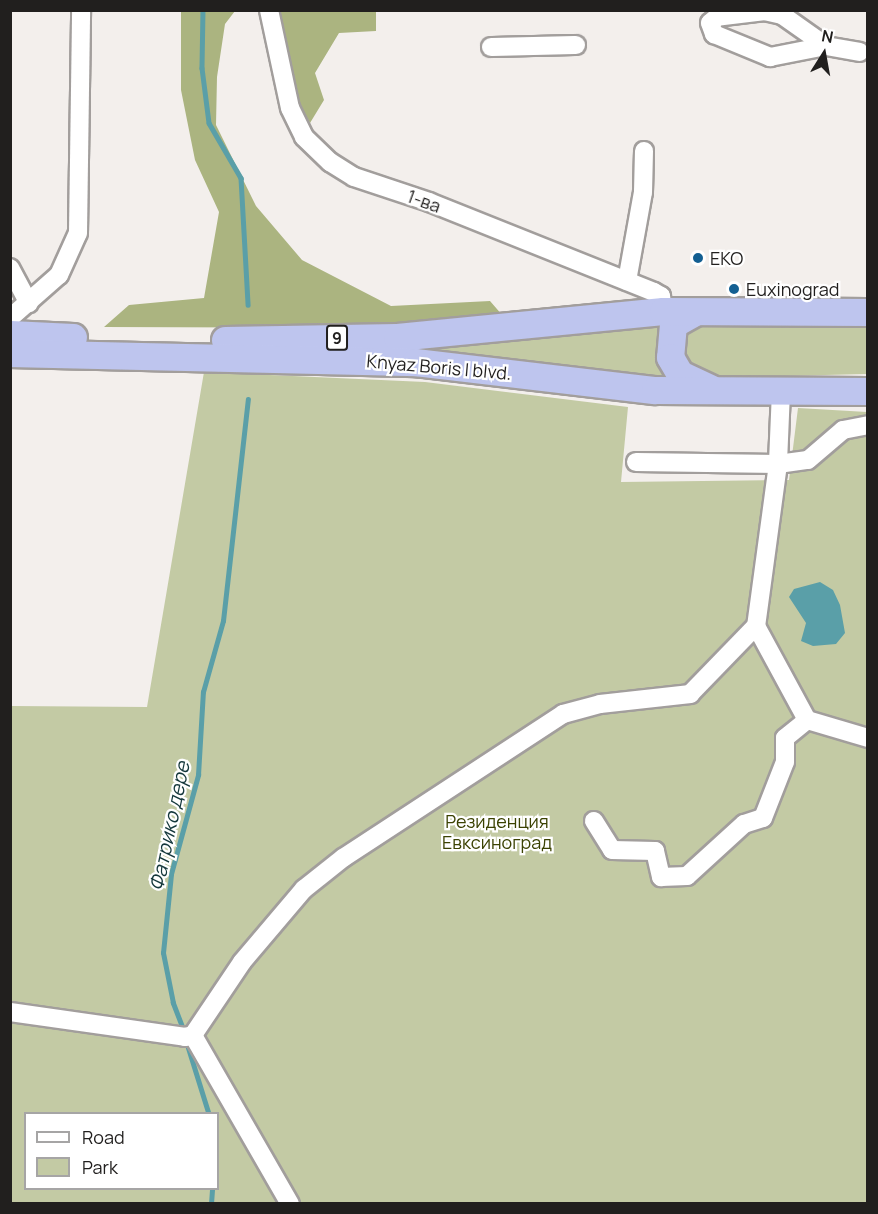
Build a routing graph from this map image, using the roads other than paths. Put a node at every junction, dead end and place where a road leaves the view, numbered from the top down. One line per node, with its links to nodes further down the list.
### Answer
1 (81, 10): 10 (street)
2 (269, 10): 9 (street, 1-ва)
3 (576, 45): 5 (street)
4 (826, 46): 4 (street); 6 (street)
5 (491, 47)
6 (859, 52)
7 (645, 151): 9 (street)
8 (10, 268): 10 (street)
9 (627, 281): 11 (street, 1-ва)
10 (29, 303): 14 (street)
11 (663, 311): 12 (highway, Knyaz Boris I blvd. / 9); 15 (highway, Knyaz Boris I blvd. / 9)
12 (695, 312): 13 (highway, Knyaz Boris I blvd. / 9); 17 (highway)
13 (867, 312)
14 (10, 318)
15 (10, 334)
16 (10, 353): 17 (highway, Knyaz Boris I blvd. / 9)
17 (717, 391): 18 (highway, Knyaz Boris I blvd. / 9)
18 (781, 391): 19 (highway, Knyaz Boris I blvd. / 9); 22 (street)
19 (867, 391)
20 (867, 425): 22 (street)
21 (636, 462): 22 (street)
22 (778, 464): 23 (street)
23 (756, 626): 24 (street); 28 (street)
24 (807, 720): 25 (street); 26 (street)
25 (867, 738)
26 (594, 821)
27 (10, 1012): 28 (street)
28 (193, 1035): 29 (street)
29 (290, 1203)

